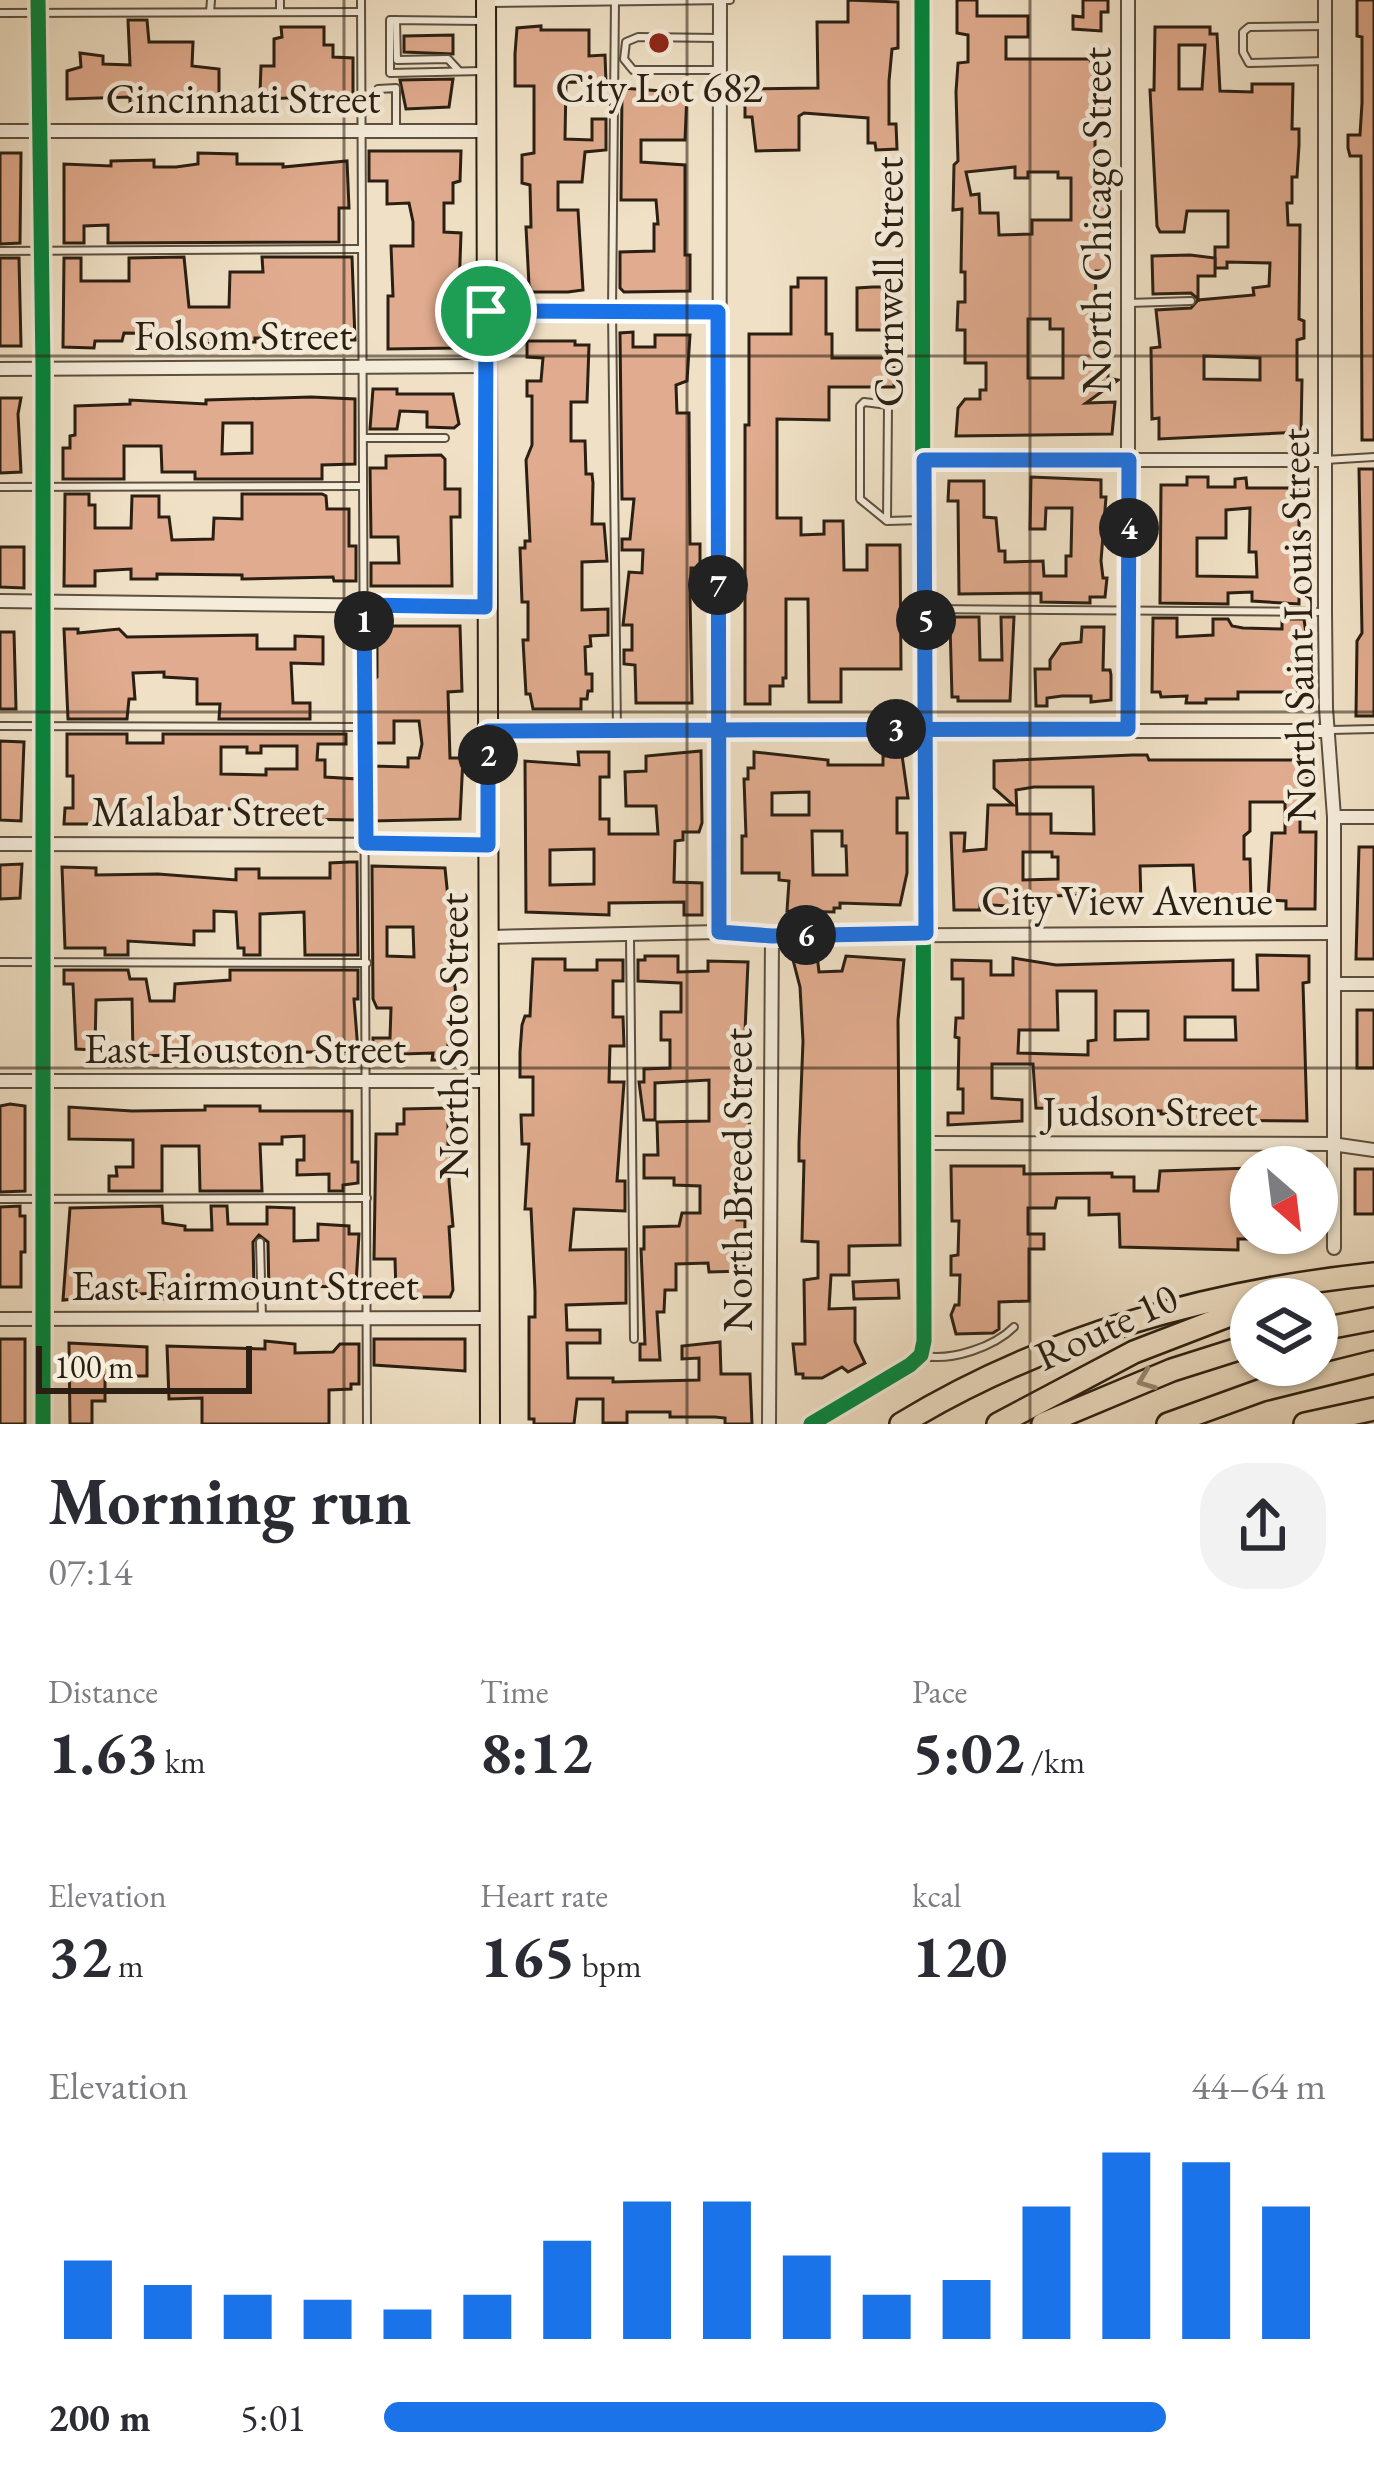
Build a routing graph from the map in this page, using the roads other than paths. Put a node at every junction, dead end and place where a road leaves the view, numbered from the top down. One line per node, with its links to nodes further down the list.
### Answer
1 (211, 0): 12 (lane)
2 (280, 0): 13 (lane)
3 (361, 0): 14 (lane)
4 (720, 0): 5 (lane); 9 (lane); 18 (street)
5 (730, 0)
6 (922, 0): 44 (street, Cornwell Street)
7 (1128, 0): 33 (street, North Chicago Street)
8 (1325, 0): 17 (street, North Saint Louis Street)
9 (615, 2): 11 (lane); 35 (lane)
10 (38, 6): 12 (lane); 15 (lane); 25 (street)
11 (486, 8): 16 (lane); 22 (main road, North Soto Street)
12 (210, 12): 13 (lane)
13 (280, 12): 14 (lane)
14 (361, 12): 26 (lane)
15 (0, 13)
16 (395, 20): 21 (lane); 21 (lane)
17 (1325, 26): 19 (street, North Saint Louis Street); 19 (lane)
18 (719, 38): 20 (street); 20 (lane)
19 (1325, 61): 46 (street, North Saint Louis Street)
20 (719, 70): 36 (street)
21 (459, 71): 22 (lane)
22 (487, 71): 28 (main road, North Soto Street)
23 (378, 89): 27 (lane)
24 (0, 130): 25 (street, Cincinnati Street)
25 (39, 130): 26 (street, Cincinnati Street); 31 (street)
26 (359, 131): 27 (street, Cincinnati Street); 29 (lane)
27 (396, 131): 28 (street, Cincinnati Street)
28 (487, 131): 34 (main road, North Soto Street)
29 (361, 249): 31 (lane); 38 (lane)
30 (0, 251): 31 (lane)
31 (41, 251): 40 (street)
32 (1190, 301): 33 (lane)
33 (1129, 303): 45 (street, North Chicago Street)
34 (486, 311): 35 (street); 37 (main road, North Soto Street)
35 (612, 311): 36 (street); 68 (lane)
36 (718, 312): 65 (street)
37 (486, 366): 38 (street, Folsom Street); 55 (main road, North Soto Street)
38 (362, 367): 40 (street, Folsom Street); 41 (lane)
39 (0, 369): 40 (street, Folsom Street)
40 (43, 369): 48 (street)
41 (363, 438): 42 (lane); 47 (lane)
42 (445, 438)
43 (1374, 457): 46 (lane)
44 (924, 460): 45 (street); 50 (street, Cornwell Street)
45 (1129, 460): 46 (street); 57 (street, North Chicago Street)
46 (1325, 460): 58 (street, North Saint Louis Street)
47 (363, 486): 48 (lane); 54 (lane)
48 (43, 487): 49 (lane); 52 (street)
49 (0, 488)
50 (925, 519): 51 (lane); 56 (street, Cornwell Street)
51 (887, 521): 51 (lane)
52 (43, 600): 53 (street); 54 (street); 60 (street)
53 (0, 601)
54 (364, 605): 55 (street); 61 (lane)
55 (485, 607): 67 (main road, North Soto Street)
56 (926, 608): 57 (lane); 62 (street, Cornwell Street)
57 (1129, 609): 58 (lane); 63 (street, North Chicago Street)
58 (1325, 612): 66 (street, North Saint Louis Street)
59 (0, 726): 60 (lane)
60 (42, 726): 61 (lane); 73 (street)
61 (365, 727): 71 (lane)
62 (926, 728): 63 (street); 65 (street); 76 (street, Cornwell Street)
63 (1128, 729): 66 (street)
64 (1374, 729): 66 (lane)
65 (718, 730): 68 (street); 75 (street)
66 (1328, 730): 69 (street, North Saint Louis Street)
67 (488, 731): 68 (street); 74 (main road, North Soto Street)
68 (617, 731)
69 (1334, 817): 70 (street); 78 (street, North Saint Louis Street)
70 (1374, 817)
71 (366, 843): 73 (street, Malabar Street); 74 (street, Malabar Street); 83 (lane)
72 (0, 844): 73 (street, Malabar Street)
73 (41, 844): 81 (street)
74 (488, 845): 80 (main road, North Soto Street)
75 (719, 932): 77 (street, City View Avenue); 79 (street, City View Avenue)
76 (926, 933): 78 (street, City View Avenue); 79 (street, City View Avenue); 90 (street, Cornwell Street)
77 (630, 934): 80 (street, City View Avenue); 108 (lane)
78 (1334, 934): 84 (street, North Saint Louis Street)
79 (772, 936): 116 (street, North Breed Street)
80 (489, 937): 87 (main road, North Soto Street)
81 (41, 961): 82 (lane); 83 (lane); 89 (street)
82 (0, 962)
83 (367, 963): 86 (lane)
84 (1334, 984): 85 (street); 91 (street, North Saint Louis Street)
85 (1374, 984)
86 (367, 1081): 87 (street, East Houston Street); 89 (street, East Houston Street); 94 (lane)
87 (490, 1081): 102 (main road, North Soto Street)
88 (0, 1082): 89 (street, East Houston Street)
89 (42, 1082): 93 (street)
90 (926, 1143): 91 (street, Judson Street); 110 (street, Cornwell Street)
91 (1332, 1144): 92 (street, Judson Street)
92 (1374, 1150)
93 (43, 1198): 94 (lane); 95 (lane); 104 (street)
94 (367, 1198): 101 (lane)
95 (0, 1199)
96 (260, 1242): 100 (lane)
97 (1374, 1276): 98 (highway); 118 (highway)
98 (1338, 1285)
99 (1230, 1315): 119 (highway, Route 10)
100 (262, 1318): 101 (street, East Fairmount Street); 104 (street, East Fairmount Street)
101 (368, 1318): 102 (street, East Fairmount Street); 114 (lane)
102 (490, 1318): 115 (main road, North Soto Street)
103 (0, 1319): 104 (street, East Fairmount Street)
104 (44, 1319): 113 (street)
105 (1374, 1319): 106 (highway)
106 (1338, 1326)
107 (1014, 1327): 110 (lane)
108 (634, 1339)
109 (1230, 1352): 120 (highway, one-way to 120)
110 (921, 1355): 117 (street)
111 (1374, 1362): 121 (highway)
112 (1374, 1409): 122 (highway)
113 (43, 1424)
114 (368, 1424)
115 (490, 1424)
116 (769, 1424)
117 (811, 1424)
118 (901, 1424)
119 (998, 1424)
120 (1043, 1424)
121 (1168, 1424)
122 (1306, 1424)

